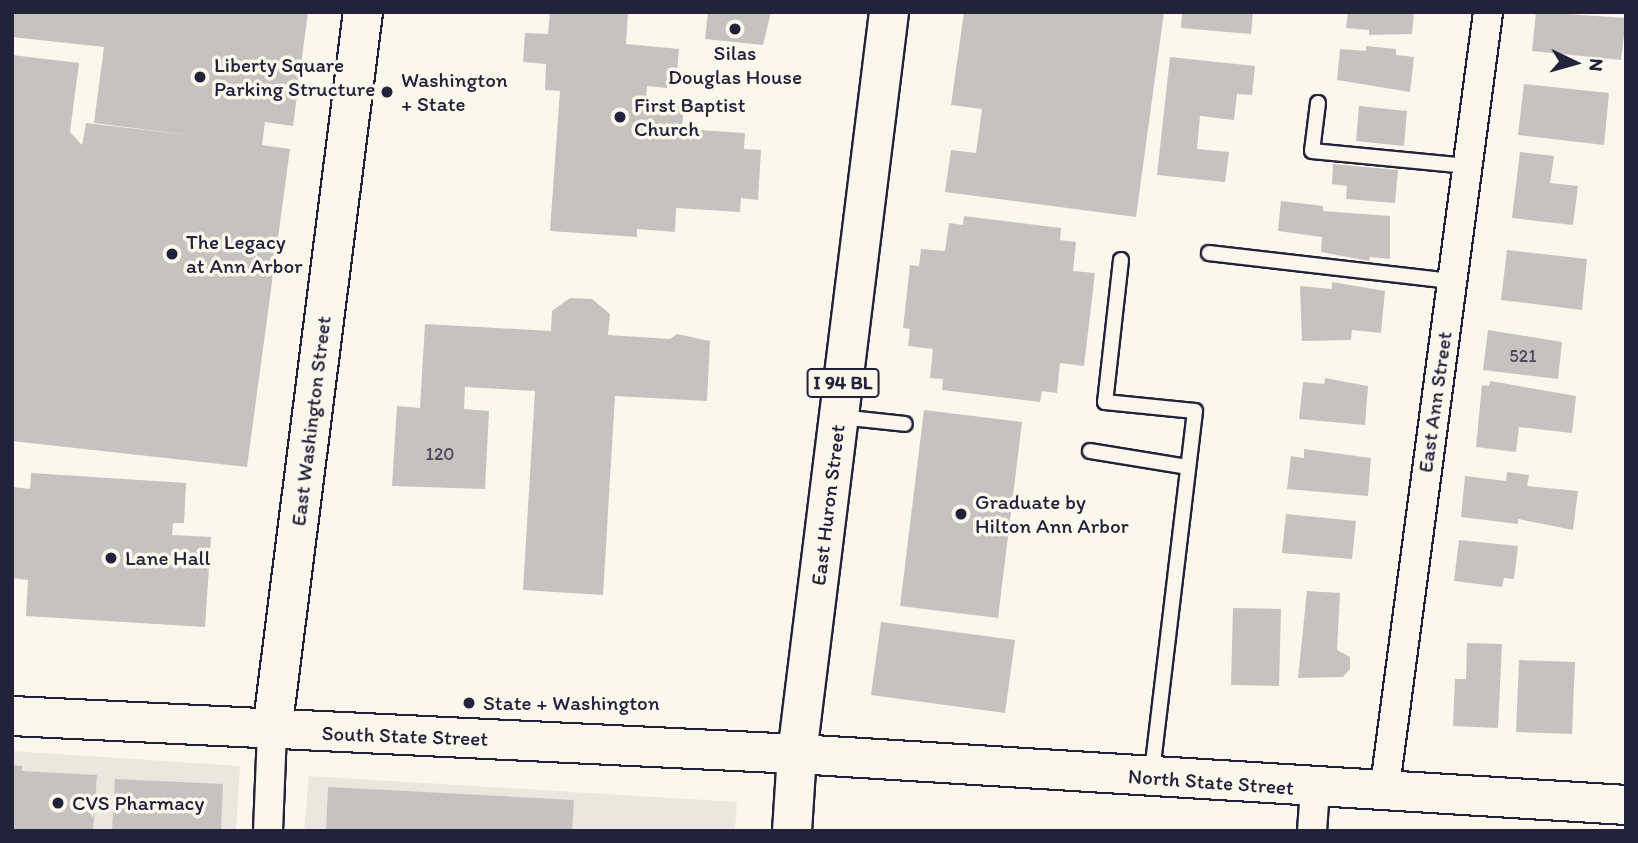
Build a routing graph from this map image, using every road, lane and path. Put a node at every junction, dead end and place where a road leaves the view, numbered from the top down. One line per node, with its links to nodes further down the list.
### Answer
1 (363, 12): 14 (main road, East Washington Street)
2 (889, 12): 9 (main road, East Huron Street / I 94 BL)
3 (1488, 12): 5 (street, East Ann Street)
4 (1318, 103): 5 (lane)
5 (1467, 166): 8 (street, East Ann Street)
6 (1209, 253): 8 (lane)
7 (1121, 260): 12 (lane)
8 (1452, 281): 18 (street, East Ann Street)
9 (839, 416): 10 (lane); 15 (main road, East Huron Street / I 94 BL)
10 (905, 424)
11 (1090, 451): 12 (lane)
12 (1188, 467): 16 (lane)
13 (12, 716): 14 (main road, South State Street)
14 (272, 731): 15 (main road, South State Street); 20 (street, East Washington Street)
15 (797, 754): 16 (main road, North State Street); 21 (main road, East Huron Street / I 94 BL)
16 (1152, 778): 17 (main road, North State Street)
17 (1315, 789): 18 (main road, North State Street); 22 (street)
18 (1384, 793): 19 (main road, North State Street)
19 (1626, 805)
20 (268, 831)
21 (792, 831)
22 (1312, 831)

